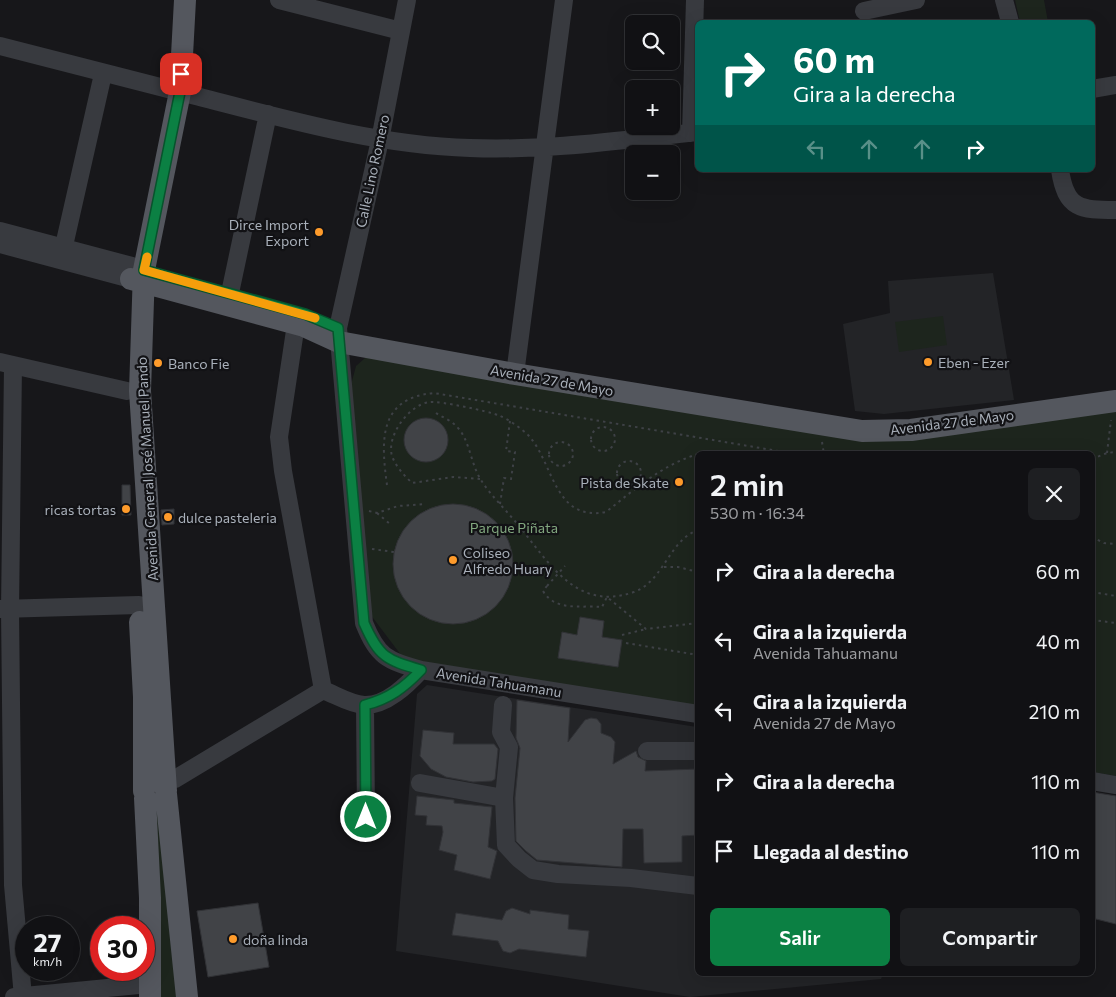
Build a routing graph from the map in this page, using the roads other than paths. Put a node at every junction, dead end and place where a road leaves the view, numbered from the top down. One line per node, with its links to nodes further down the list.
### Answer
1 (171, 0): 16 (main road, Avenida General José Manuel Pando)
2 (185, 0): 16 (main road, Avenida General José Manuel Pando)
3 (279, 0): 11 (street)
4 (407, 0): 11 (street, Calle Lino Romero)
5 (564, 0): 20 (street)
6 (695, 0): 18 (street)
7 (916, 0): 9 (street)
8 (1004, 0): 10 (street)
9 (864, 11)
10 (1009, 20)
11 (401, 31): 19 (street, Calle Lino Romero)
12 (0, 46): 13 (street)
13 (103, 74): 16 (street); 25 (street)
14 (1116, 85): 15 (street)
15 (1095, 88)
16 (174, 91): 17 (street); 26 (main road, Avenida General José Manuel Pando)
17 (268, 114): 19 (street); 27 (street)
18 (694, 132): 20 (street)
19 (380, 140): 20 (street); 29 (street, Calle Lino Romero)
20 (543, 149): 31 (street)
21 (1061, 172): 22 (street)
22 (1116, 210)
23 (0, 232): 25 (street, Avenida 27 de Mayo)
24 (0, 244): 25 (street, Avenida 27 de Mayo)
25 (62, 253): 26 (street, Avenida 27 de Mayo)
26 (137, 275): 27 (main road, Avenida 27 de Mayo); 28 (main road, Avenida 27 de Mayo); 32 (main road, Avenida General José Manuel Pando); 46 (main road, Avenida General José Manuel Pando)
27 (230, 292): 29 (main road, Avenida 27 de Mayo)
28 (296, 324): 29 (main road, Avenida 27 de Mayo); 37 (street)
29 (339, 335): 31 (main road, Avenida 27 de Mayo); 36 (street, Avenida Tahuamanu)
30 (7, 364): 32 (street); 35 (street)
31 (516, 367): 33 (main road, Avenida 27 de Mayo)
32 (127, 391): 34 (main road, Avenida General José Manuel Pando)
33 (1115, 398)
34 (139, 605): 35 (street); 46 (main road, Avenida General José Manuel Pando)
35 (5, 610): 49 (street)
36 (421, 670): 38 (street); 40 (street, Avenida Tahuamanu)
37 (323, 690): 38 (street); 46 (street)
38 (365, 705): 48 (street)
39 (503, 705): 47 (street)
40 (695, 714)
41 (647, 751): 42 (street)
42 (695, 751)
43 (1095, 782): 45 (street)
44 (420, 783): 47 (street)
45 (1116, 785)
46 (157, 791): 51 (main road, Avenida General José Manuel Pando); 54 (main road, Avenida General José Manuel Pando)
47 (504, 798): 50 (street)
48 (366, 817)
49 (6, 841): 53 (street)
50 (695, 886)
51 (149, 990): 53 (street)
52 (14, 997): 53 (street)
53 (23, 997)
54 (187, 997)

